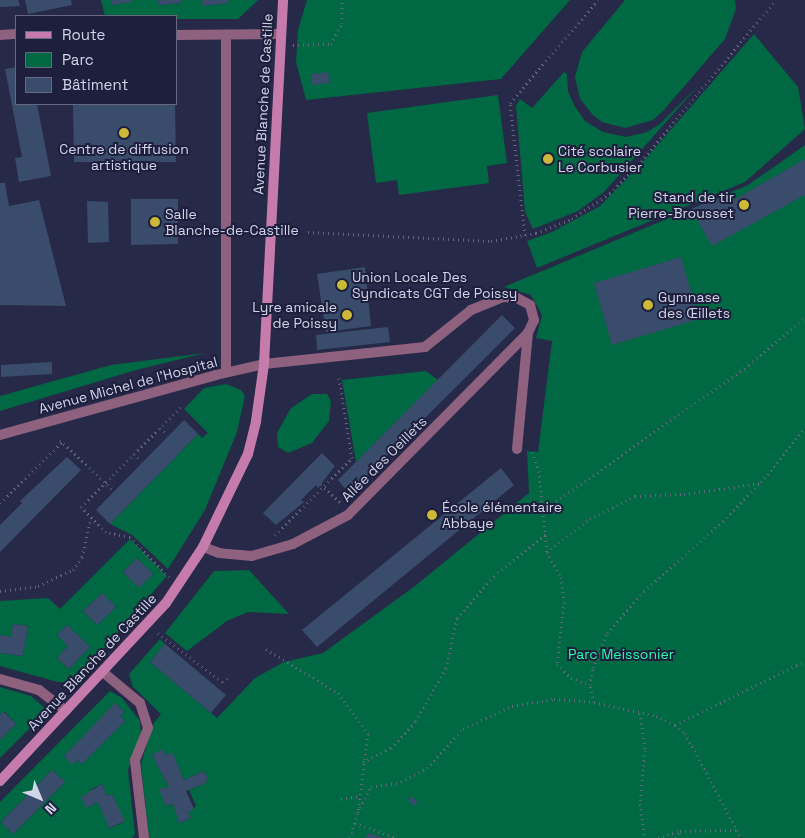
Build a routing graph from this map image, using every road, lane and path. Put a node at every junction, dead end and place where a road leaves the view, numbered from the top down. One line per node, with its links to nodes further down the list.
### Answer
1 (283, 0): 6 (street, Avenue Blanche de Castille)
2 (342, 0): 10 (path)
3 (598, 0): 12 (path)
4 (776, 0): 12 (path)
5 (15, 34): 7 (street)
6 (279, 34): 9 (street); 15 (street, Avenue Blanche de Castille)
7 (0, 35)
8 (178, 35): 9 (street)
9 (226, 35): 16 (street)
10 (297, 45)
11 (308, 232): 12 (path)
12 (525, 235)
13 (805, 317): 33 (path)
14 (528, 333): 15 (street); 23 (street); 37 (street, Allée des Oeillets)
15 (264, 364): 16 (street, Avenue Michel de l'Hospital); 37 (street, Avenue Blanche de Castille)
16 (226, 372): 21 (street, Avenue Michel de l'Hospital)
17 (339, 378): 29 (path)
18 (182, 406): 19 (path)
19 (160, 428): 22 (path); 25 (path)
20 (805, 428): 27 (path)
21 (0, 435)
22 (166, 435)
23 (518, 449)
24 (532, 452): 33 (path)
25 (134, 454): 26 (path); 28 (path)
26 (141, 461)
27 (761, 482): 38 (path); 47 (path)
28 (105, 483): 30 (path); 31 (path); 34 (path)
29 (322, 485): 32 (path); 36 (path)
30 (112, 490)
31 (0, 504)
32 (346, 508)
33 (544, 510): 35 (path)
34 (91, 517): 39 (path); 40 (path)
35 (546, 534): 38 (path); 52 (path)
36 (270, 540)
37 (204, 547): 44 (street, Avenue Blanche de Castille)
38 (547, 552): 47 (path)
39 (171, 579)
40 (0, 591)
41 (158, 633): 45 (path)
42 (266, 649): 52 (path)
43 (805, 661): 51 (path)
44 (104, 673): 49 (street, Avenue Blanche de Castille); 60 (street)
45 (231, 676)
46 (0, 678): 49 (street)
47 (590, 685): 48 (path)
48 (594, 702): 50 (path); 56 (path)
49 (66, 711): 53 (street, Avenue Blanche de Castille)
50 (640, 713): 51 (path); 63 (path)
51 (675, 725): 58 (path)
52 (363, 762): 54 (path)
53 (0, 781)
54 (360, 796): 55 (path); 56 (path)
55 (341, 799)
56 (358, 812): 57 (path)
57 (355, 823): 61 (path); 62 (path)
58 (737, 830): 59 (path); 66 (path)
59 (680, 831): 64 (path); 65 (path)
60 (144, 838)
61 (350, 838)
62 (397, 838)
63 (645, 838)
64 (658, 838)
65 (676, 838)
66 (741, 838)

